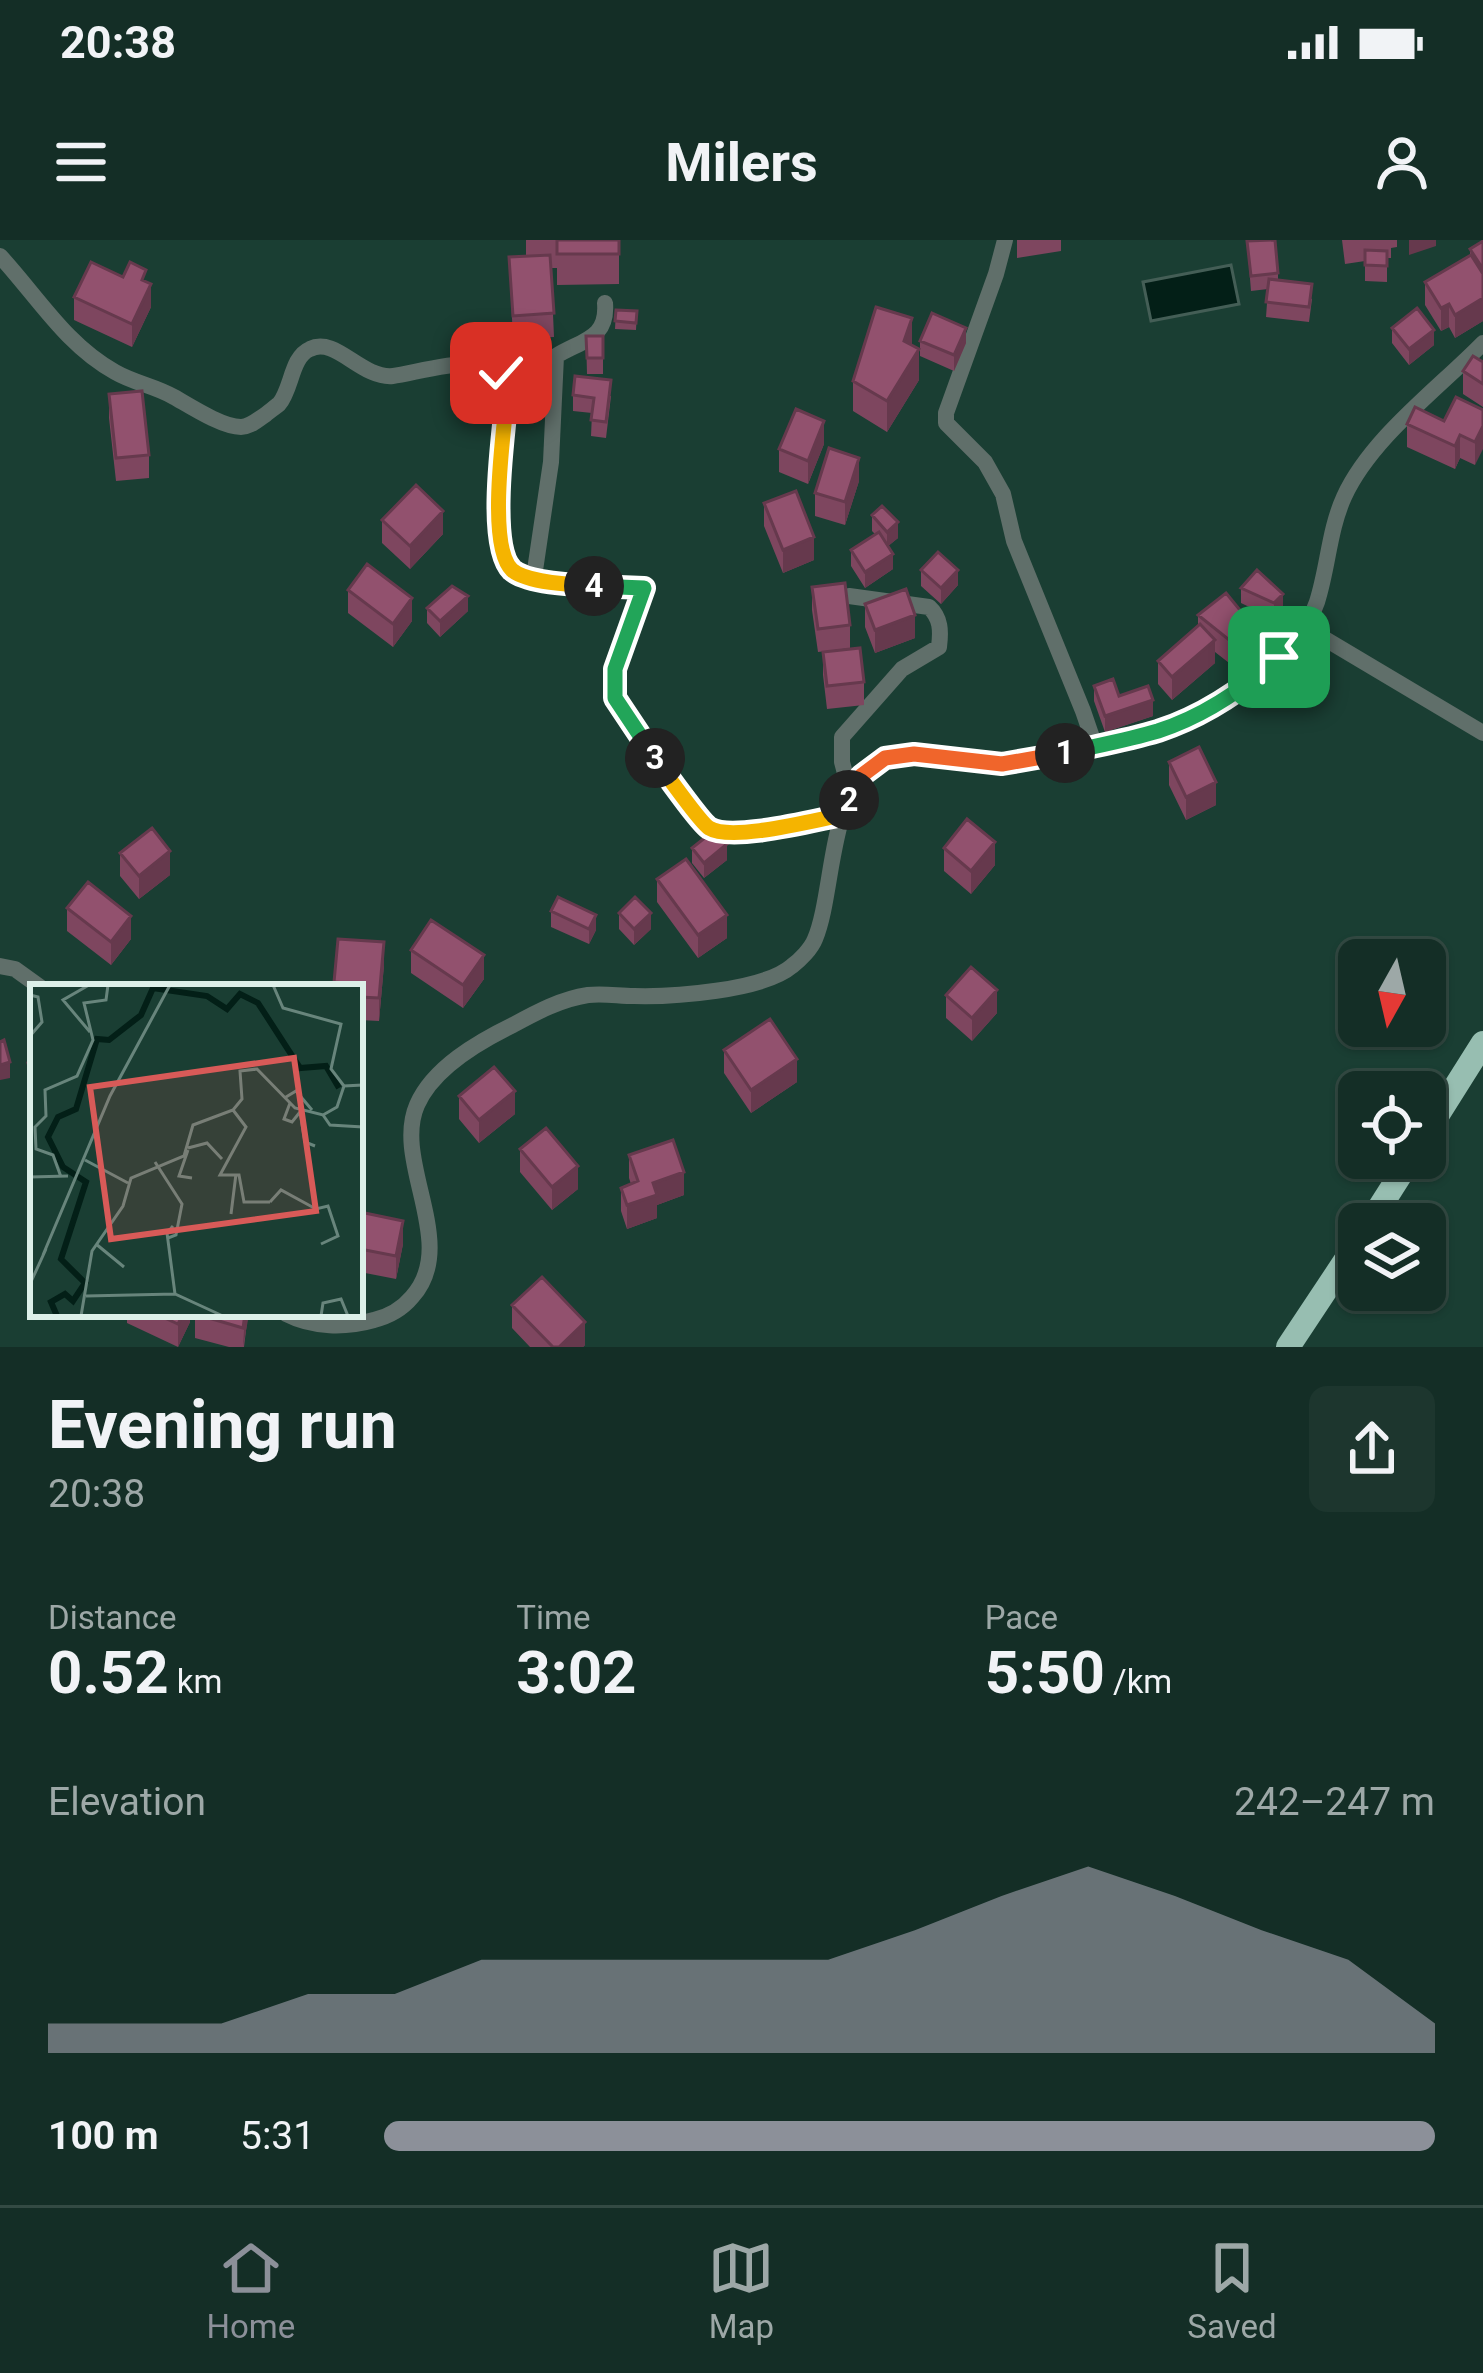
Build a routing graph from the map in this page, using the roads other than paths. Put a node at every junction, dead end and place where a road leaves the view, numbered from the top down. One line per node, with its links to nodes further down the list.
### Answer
1 (1005, 240): 9 (street)
2 (0, 256): 5 (street)
3 (605, 303): 5 (street)
4 (1483, 343): 7 (street)
5 (534, 578): 11 (street)
6 (849, 596): 10 (street)
7 (1305, 627): 8 (street); 9 (street)
8 (1483, 733)
9 (1095, 746): 10 (street)
10 (851, 796): 11 (street)
11 (842, 815): 17 (street)
12 (0, 966): 13 (street)
13 (36, 984)
14 (1483, 1043): 15 (highway)
15 (1446, 1102)
16 (1338, 1272): 18 (highway)
17 (295, 1317)
18 (1288, 1347)

